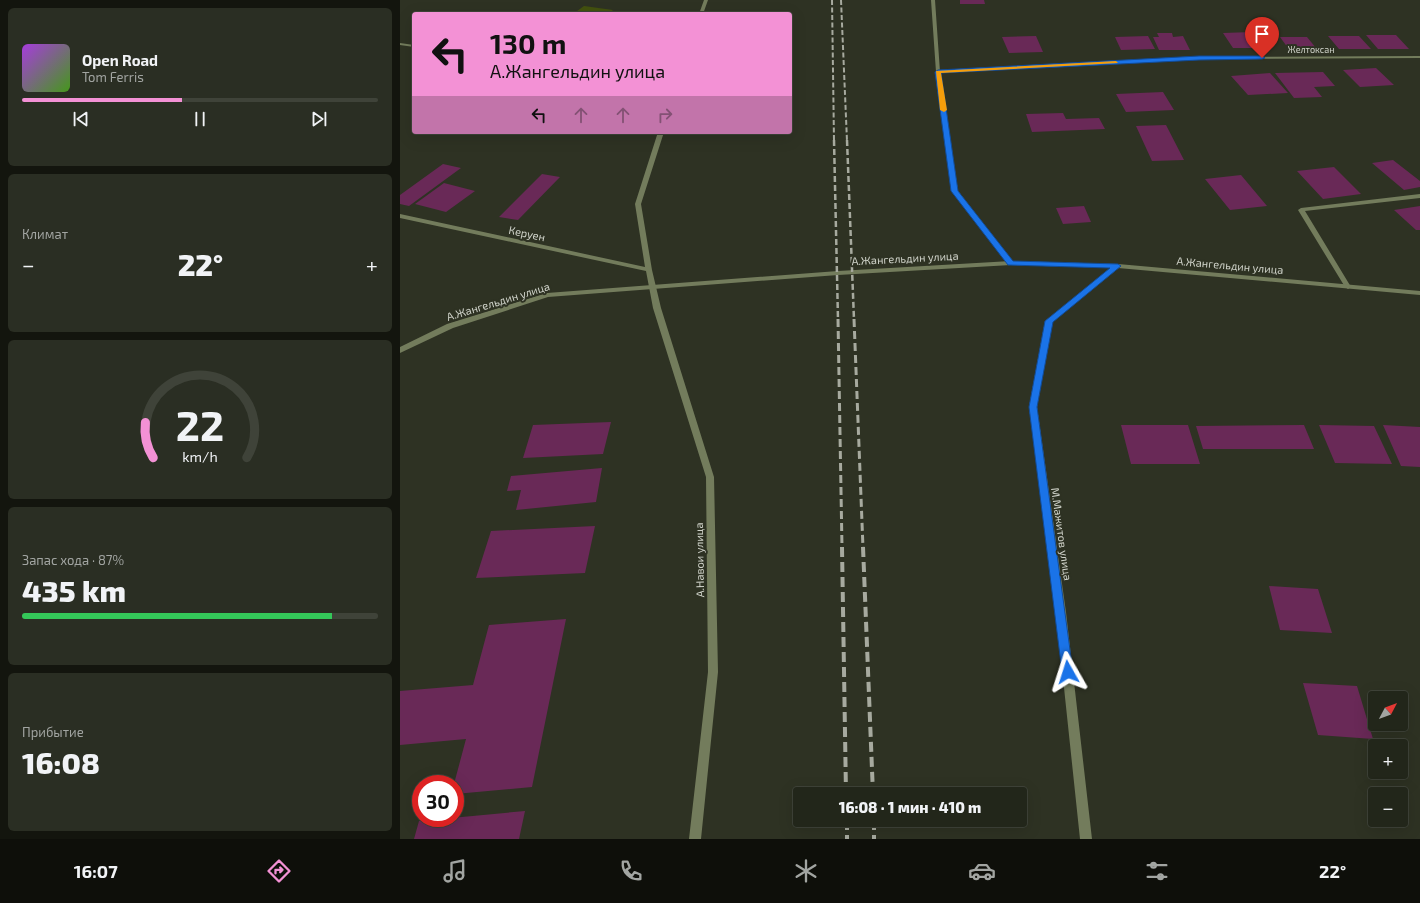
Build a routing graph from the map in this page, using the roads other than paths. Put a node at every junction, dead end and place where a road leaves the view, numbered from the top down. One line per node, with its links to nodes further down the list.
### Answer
1 (706, 0): 3 (street)
2 (932, 0): 7 (street)
3 (702, 12)
4 (400, 44): 5 (street)
5 (412, 46)
6 (1420, 57): 7 (street, Желтоксан)
7 (938, 72): 11 (street)
8 (660, 134): 13 (street, А.Навои улица)
9 (1420, 196): 14 (street)
10 (400, 216): 13 (street, Керуен)
11 (1011, 263): 12 (street, А.Жангельдин улица); 15 (street, А.Жангельдин улица)
12 (1118, 266): 14 (street, А.Жангельдин улица); 19 (street, М.Мажитов улица)
13 (649, 270): 15 (street, А.Навои улица)
14 (1348, 287): 16 (street, А.Жангельдин улица)
15 (652, 288): 17 (street, А.Жангельдин улица); 18 (street, А.Навои улица)
16 (1420, 293)
17 (400, 350)
18 (695, 839)
19 (1086, 839)

